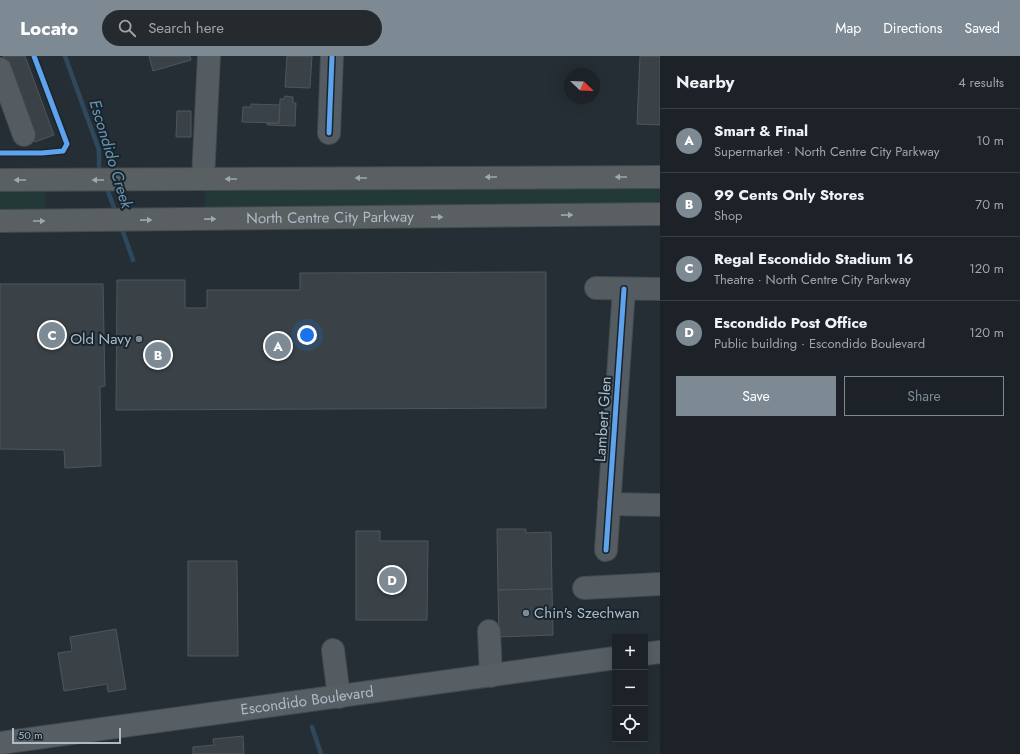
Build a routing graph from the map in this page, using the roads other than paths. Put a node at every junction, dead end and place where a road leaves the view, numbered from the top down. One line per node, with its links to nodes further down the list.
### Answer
1 (209, 56): 7 (street)
2 (332, 56): 4 (street)
3 (0, 69): 5 (street)
4 (328, 133)
5 (24, 135)
6 (660, 177): 7 (highway, one-way to 7)
7 (203, 179): 8 (highway, one-way to 8)
8 (0, 180)
9 (660, 214): 10 (highway, North Centre City Parkway, one-way to 9)
10 (0, 221)
11 (596, 288): 12 (street)
12 (624, 289): 13 (street); 14 (street, Lambert Glen)
13 (660, 289)
14 (609, 504): 15 (street); 16 (street, Lambert Glen)
15 (660, 506)
16 (606, 550)
17 (660, 584): 18 (street)
18 (584, 588)
19 (489, 631): 24 (street)
20 (333, 650): 25 (street)
21 (660, 652): 22 (main road)
22 (648, 654)
23 (612, 658): 24 (main road, Escondido Boulevard)
24 (491, 676): 25 (main road, Escondido Boulevard)
25 (339, 697): 26 (main road, Escondido Boulevard)
26 (0, 743)

